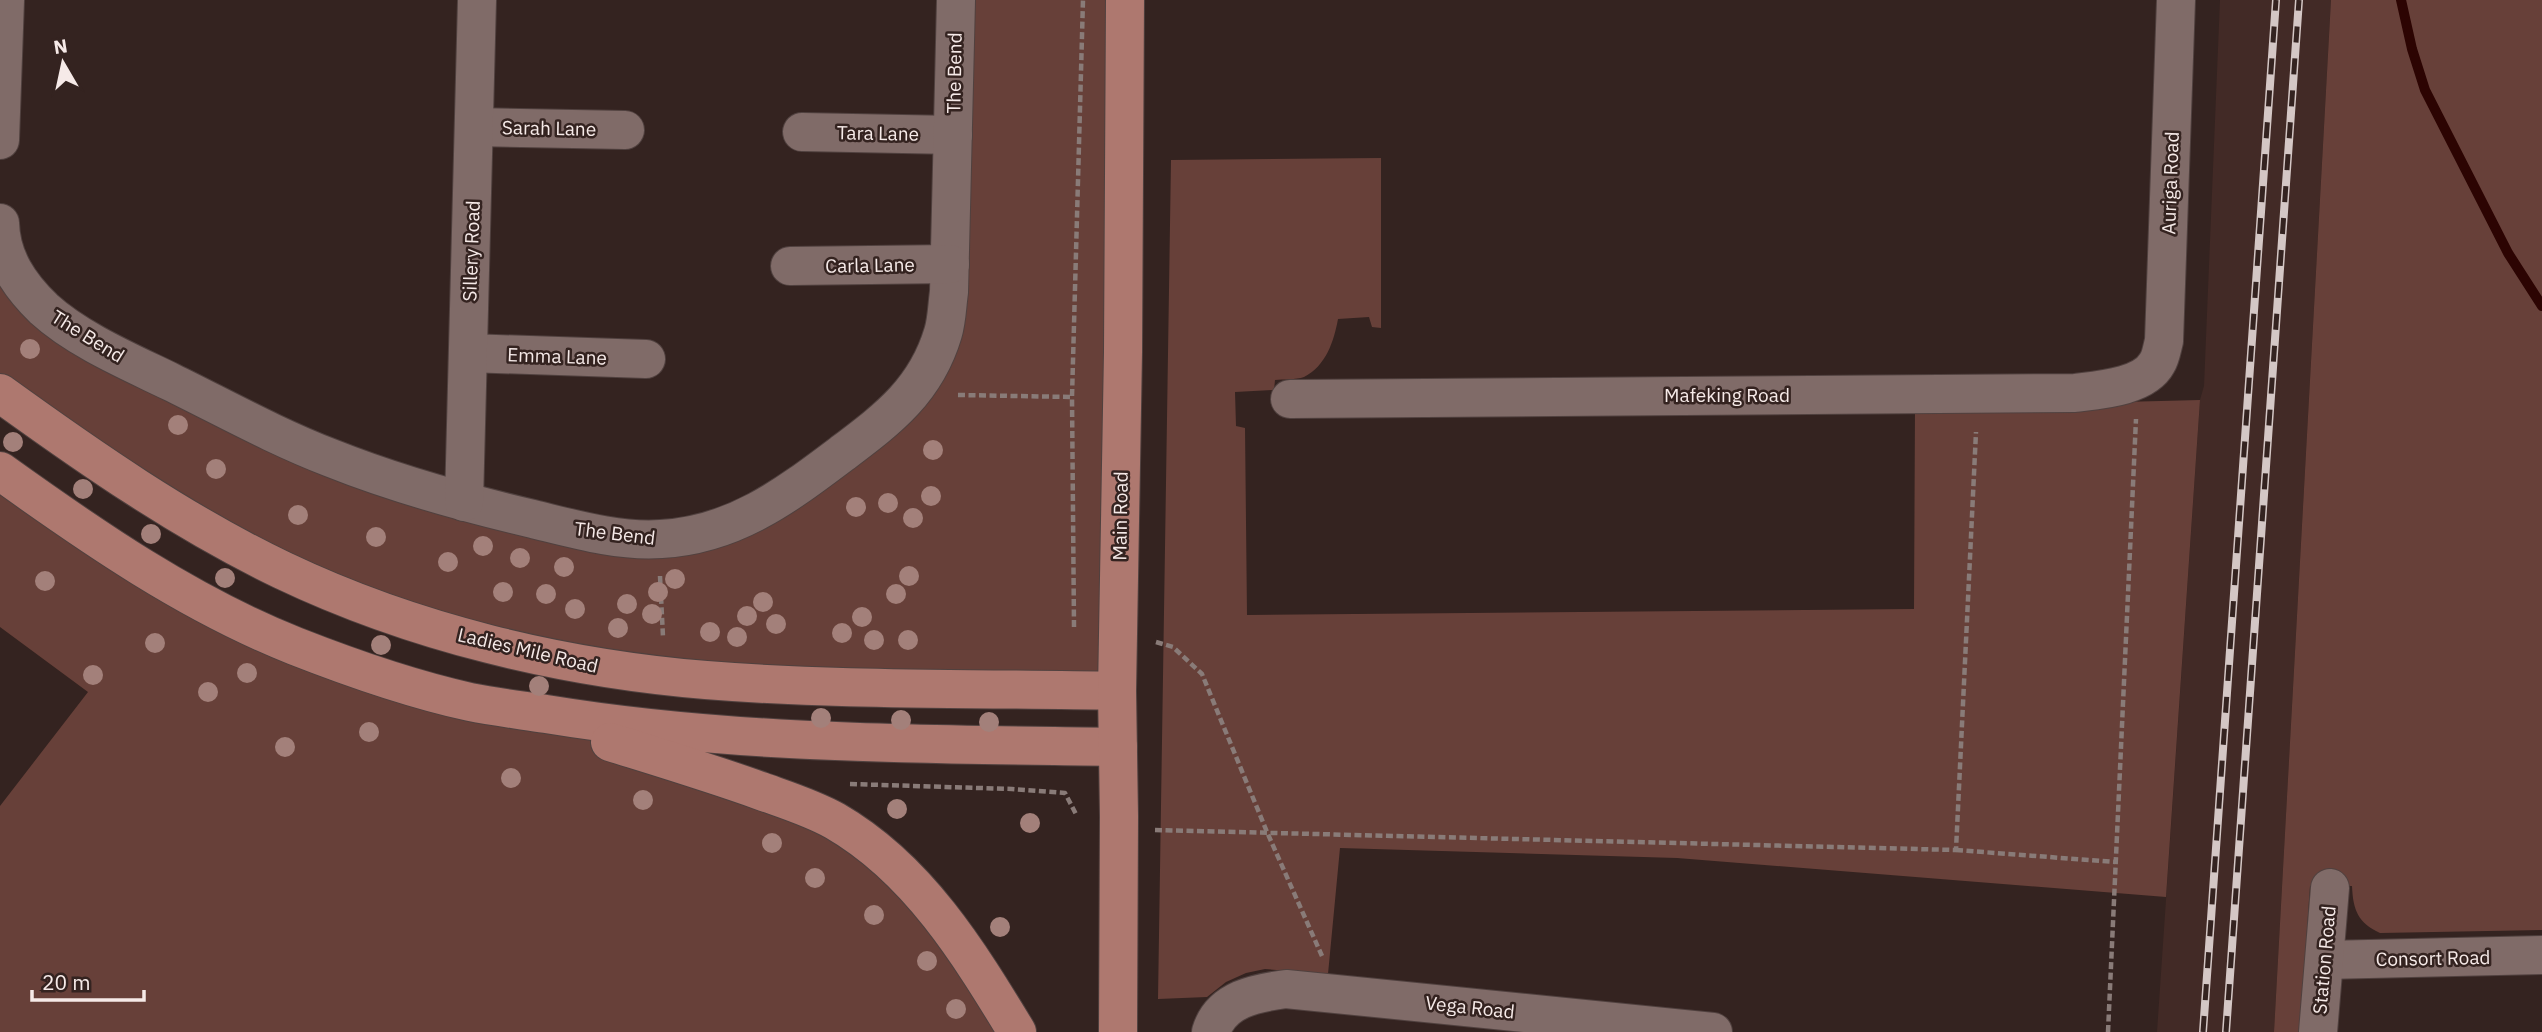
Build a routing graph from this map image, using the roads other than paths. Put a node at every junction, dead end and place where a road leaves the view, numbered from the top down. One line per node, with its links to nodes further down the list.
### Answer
1 (477, 0): 6 (street, Sillery Road)
2 (956, 0): 9 (street, The Bend)
3 (1125, 0): 22 (main road, Main Road)
4 (2176, 0): 17 (street, Auriga Road)
5 (3, 9): 10 (street)
6 (474, 127): 7 (street, Sarah Lane); 15 (street, Sillery Road)
7 (625, 130)
8 (802, 132): 9 (street, Tara Lane)
9 (953, 135): 13 (street, The Bend)
10 (0, 140)
11 (0, 223): 12 (street, The Bend)
12 (1, 239): 21 (street, The Bend)
13 (950, 264): 14 (street, Carla Lane); 21 (street, The Bend)
14 (790, 266)
15 (468, 354): 16 (street, Emma Lane); 21 (street, Sillery Road)
16 (646, 359)
17 (2147, 372): 19 (street, Mafeking Road)
18 (0, 393): 22 (main road, Ladies Mile Road)
19 (1290, 399)
20 (0, 471): 23 (main road)
21 (464, 502)
22 (1117, 691): 24 (main road, Main Road)
23 (470, 702): 24 (main road); 30 (main road)
24 (1118, 747): 31 (main road, Main Road)
25 (2330, 888): 27 (street, Station Road)
26 (2542, 955): 27 (street, Consort Road)
27 (2325, 960): 32 (street, Station Road)
28 (1221, 1018): 29 (street, Vega Road)
29 (1689, 1031)
30 (1017, 1032)
31 (1118, 1032)
32 (2318, 1032)

